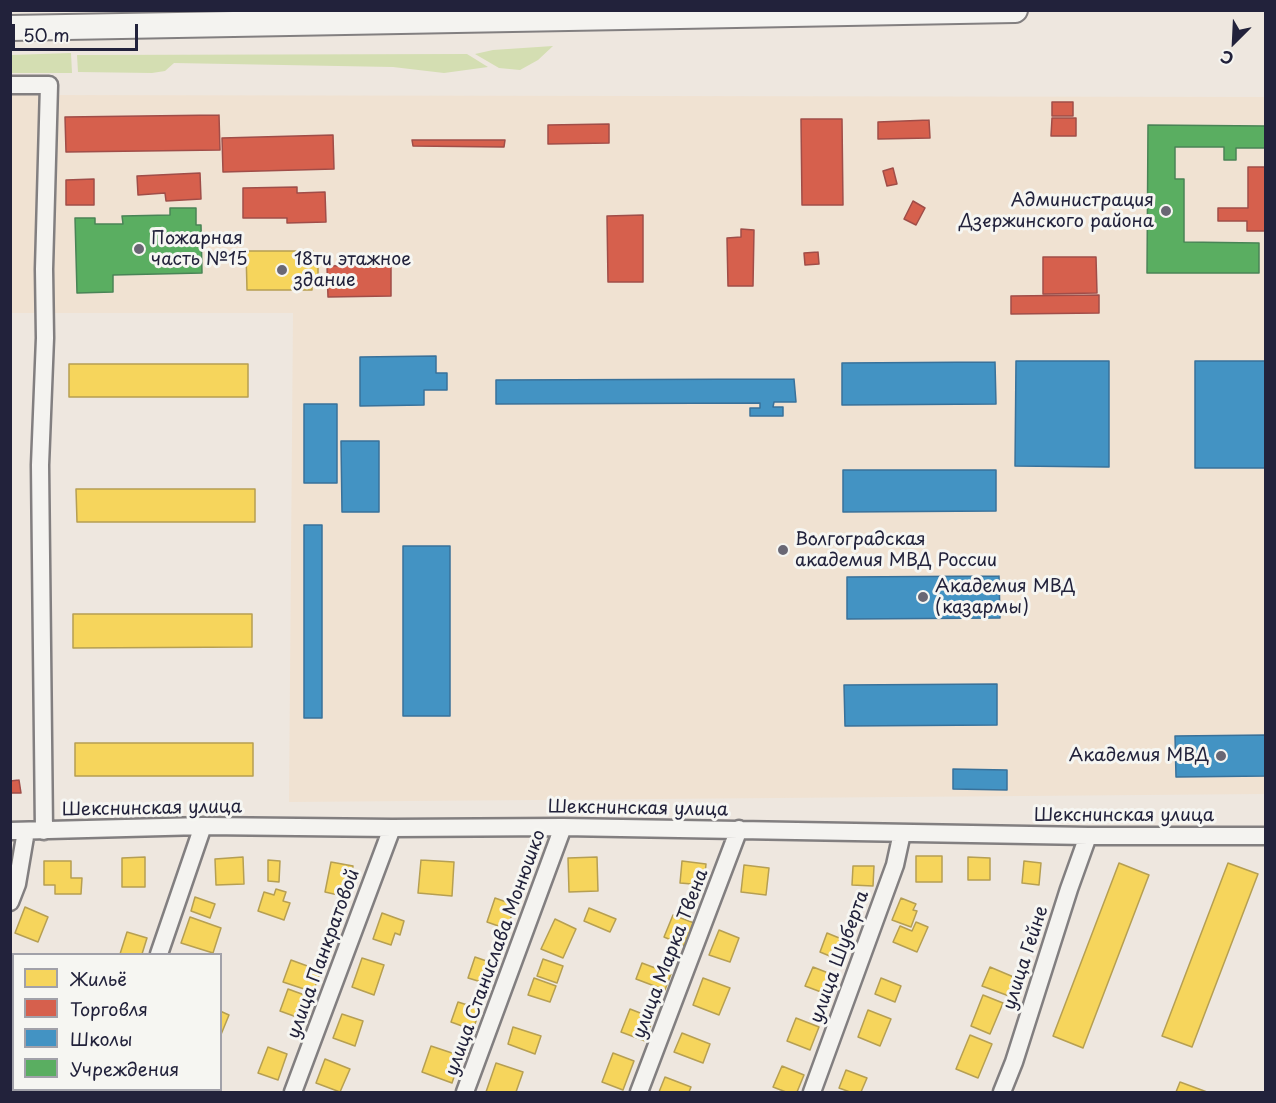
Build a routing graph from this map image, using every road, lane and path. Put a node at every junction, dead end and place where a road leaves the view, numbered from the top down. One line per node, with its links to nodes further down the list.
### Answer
1 (1015, 10): 2 (highway)
2 (10, 28)
3 (10, 85): 9 (street)
4 (203, 826): 6 (street, Шекснинская улица); 9 (street, Шекснинская улица); 14 (street)
5 (563, 827): 6 (street, Шекснинская улица); 7 (street, Шекснинская улица); 16 (street, улица Станислава Монюшко)
6 (392, 828): 15 (street, улица Панкратовой)
7 (739, 829): 10 (street, Шекснинская улица); 17 (street, улица Марка Твена)
8 (18, 831): 9 (street, Шекснинская улица); 13 (street)
9 (44, 831)
10 (902, 833): 11 (street, Шекснинская улица); 18 (street, улица Шуберта)
11 (1089, 836): 12 (street, Шекснинская улица); 19 (street, улица Гейне)
12 (1266, 836)
13 (10, 902)
14 (159, 953)
15 (293, 1092)
16 (465, 1092)
17 (639, 1092)
18 (812, 1092)
19 (1002, 1092)

